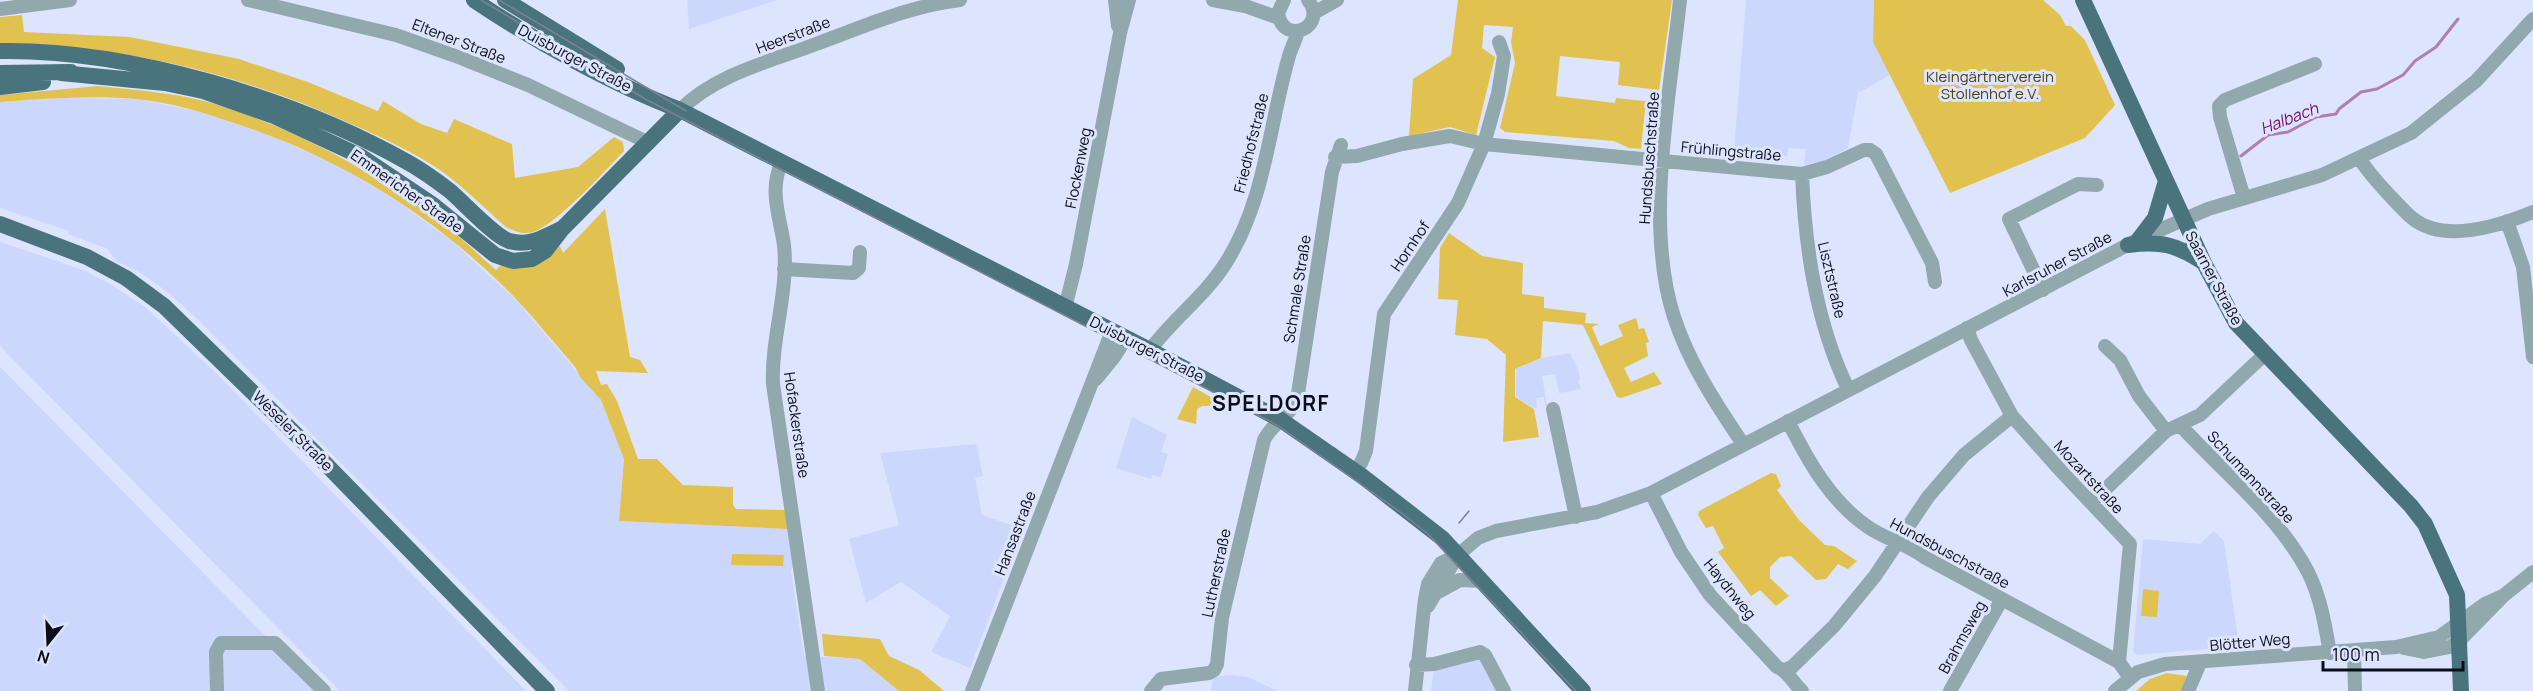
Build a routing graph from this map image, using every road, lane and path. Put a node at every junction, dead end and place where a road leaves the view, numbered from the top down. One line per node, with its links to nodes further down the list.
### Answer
1 (70, 0): 15 (street)
2 (248, 0): 28 (street, Eltener Straße)
3 (474, 0): 27 (main road, Duisburger Straße)
4 (505, 0): 27 (main road, Duisburger Straße)
5 (960, 0): 27 (street, Heerstraße)
6 (1115, 0): 18 (street, Flockenweg)
7 (1129, 0): 18 (street, Flockenweg)
8 (1213, 0): 14 (street)
9 (1337, 0): 13 (street)
10 (1680, 0): 31 (street, Hundsbuschstraße)
11 (2084, 0): 34 (main road, Saarner Straße)
12 (1283, 1): 14 (street); 17 (street, Friedhofstraße)
13 (1312, 3): 17 (street)
14 (1245, 6): 17 (street)
15 (0, 9)
16 (2533, 19): 30 (street, Karlsruher Straße)
17 (1288, 26): 53 (street, Friedhofstraße)
18 (1120, 33): 49 (street, Flockenweg)
19 (1499, 42): 29 (street, Hornhof)
20 (0, 51): 25 (main road, Emmericher Straße)
21 (2314, 64): 36 (street)
22 (0, 73): 23 (main road, Emmericher Straße)
23 (61, 73): 24 (main road, Emmericher Straße); 25 (main road, Emmericher Straße)
24 (98, 76): 26 (main road, Emmericher Straße); 41 (main road, Emmericher Straße)
25 (194, 78): 41 (main road, Emmericher Straße)
26 (0, 87)
27 (680, 110): 28 (main road, Emmericher Straße); 32 (main road, Duisburger Straße)
28 (649, 143): 41 (main road, Emmericher Straße)
29 (1484, 144): 31 (street, Frühlingstraße); 59 (street, Schmale Straße); 64 (street, Hornhof)
30 (2360, 159): 36 (street, Karlsruher Straße); 39 (street)
31 (1663, 161): 33 (street, Frühlingstraße); 63 (street, Hundsbuschstraße)
32 (781, 164): 45 (street, Hofackerstraße); 49 (main road, Duisburger Straße)
33 (1802, 174): 46 (street, Frühlingstraße); 56 (street, Lisztstraße)
34 (2166, 181): 38 (main road, Saarner Straße); 42 (main road)
35 (2097, 185): 47 (street)
36 (2244, 198): 38 (street, Karlsruher Straße)
37 (2533, 212): 39 (street)
38 (2184, 219): 42 (street, Karlsruher Straße); 44 (main road, Saarner Straße)
39 (2507, 221): 48 (street)
40 (0, 225): 89 (main road, Weseler Straße)
41 (561, 229)
42 (2133, 242): 44 (main road); 47 (street, Karlsruher Straße)
43 (860, 252): 45 (street)
44 (2204, 263): 54 (main road, Saarner Straße)
45 (784, 269): 90 (street, Hofackerstraße)
46 (1935, 282)
47 (2043, 290): 50 (street, Karlsruher Straße)
48 (2530, 292): 55 (street)
49 (1065, 308): 51 (main road, Duisburger Straße)
50 (1967, 328): 56 (street, Karlsruher Straße); 58 (street, Mozartstraße)
51 (1119, 335): 53 (main road, Duisburger Straße); 91 (street, Hansastraße)
52 (2105, 346): 62 (street)
53 (1150, 350): 59 (main road, Duisburger Straße)
54 (2264, 355): 61 (street); 71 (main road, Saarner Straße)
55 (2533, 357)
56 (1848, 389): 60 (street, Karlsruher Straße)
57 (1553, 409): 67 (street)
58 (2012, 416): 66 (street, Mozartstraße); 68 (street)
59 (1281, 420): 64 (main road, Duisburger Straße); 92 (street, Lutherstraße)
60 (1788, 421): 63 (street, Karlsruher Straße); 68 (street, Hundsbuschstraße)
61 (2181, 426): 62 (street); 81 (street, Schumannstraße)
62 (2166, 431): 66 (street)
63 (1743, 444): 65 (street, Karlsruher Straße)
64 (1355, 471): 69 (main road, Duisburger Straße)
65 (1651, 493): 67 (street, Karlsruher Straße); 85 (street, Haydnweg)
66 (2091, 503): 82 (street, Mozartstraße)
67 (1576, 517): 69 (street, Karlsruher Straße)
68 (1897, 541): 76 (street, Hundsbuschstraße); 85 (street)
69 (1458, 555): 72 (main road, Duisburger Straße); 73 (street); 78 (street, Karlsruher Straße)
70 (2533, 572): 75 (street, Blötter Weg)
71 (2447, 573): 74 (main road, Saarner Straße); 79 (main road, Saarner Straße)
72 (1483, 581): 73 (street); 95 (main road, Duisburger Straße)
73 (1434, 595): 78 (street)
74 (2457, 595): 77 (street); 79 (main road, Saarner Straße)
75 (2503, 596): 77 (street, Blötter Weg); 79 (street, Blötter Weg)
76 (2002, 599): 82 (street, Hundsbuschstraße); 97 (street, Brahmsweg)
77 (2485, 604): 79 (street, Blötter Weg)
78 (1423, 616): 84 (street, Karlsruher Straße)
79 (2455, 636): 80 (street, Blötter Weg); 101 (main road, Saarner Straße)
80 (2354, 650): 81 (street, Blötter Weg); 100 (street)
81 (2330, 653): 83 (street, Blötter Weg)
82 (2119, 662): 86 (street, Hundsbuschstraße)
83 (2200, 663): 86 (street, Blötter Weg); 99 (street)
84 (1416, 665): 93 (street, Karlsruher Straße); 94 (street)
85 (1785, 670): 96 (street, Haydnweg)
86 (2130, 678): 98 (street, Blötter Weg)
87 (217, 691): 88 (street)
88 (324, 691)
89 (547, 691)
90 (818, 691)
91 (972, 691)
92 (1151, 691)
93 (1414, 691)
94 (1504, 691)
95 (1584, 691)
96 (1802, 691)
97 (1950, 691)
98 (2115, 691)
99 (2188, 691)
100 (2355, 691)
101 (2459, 691)

